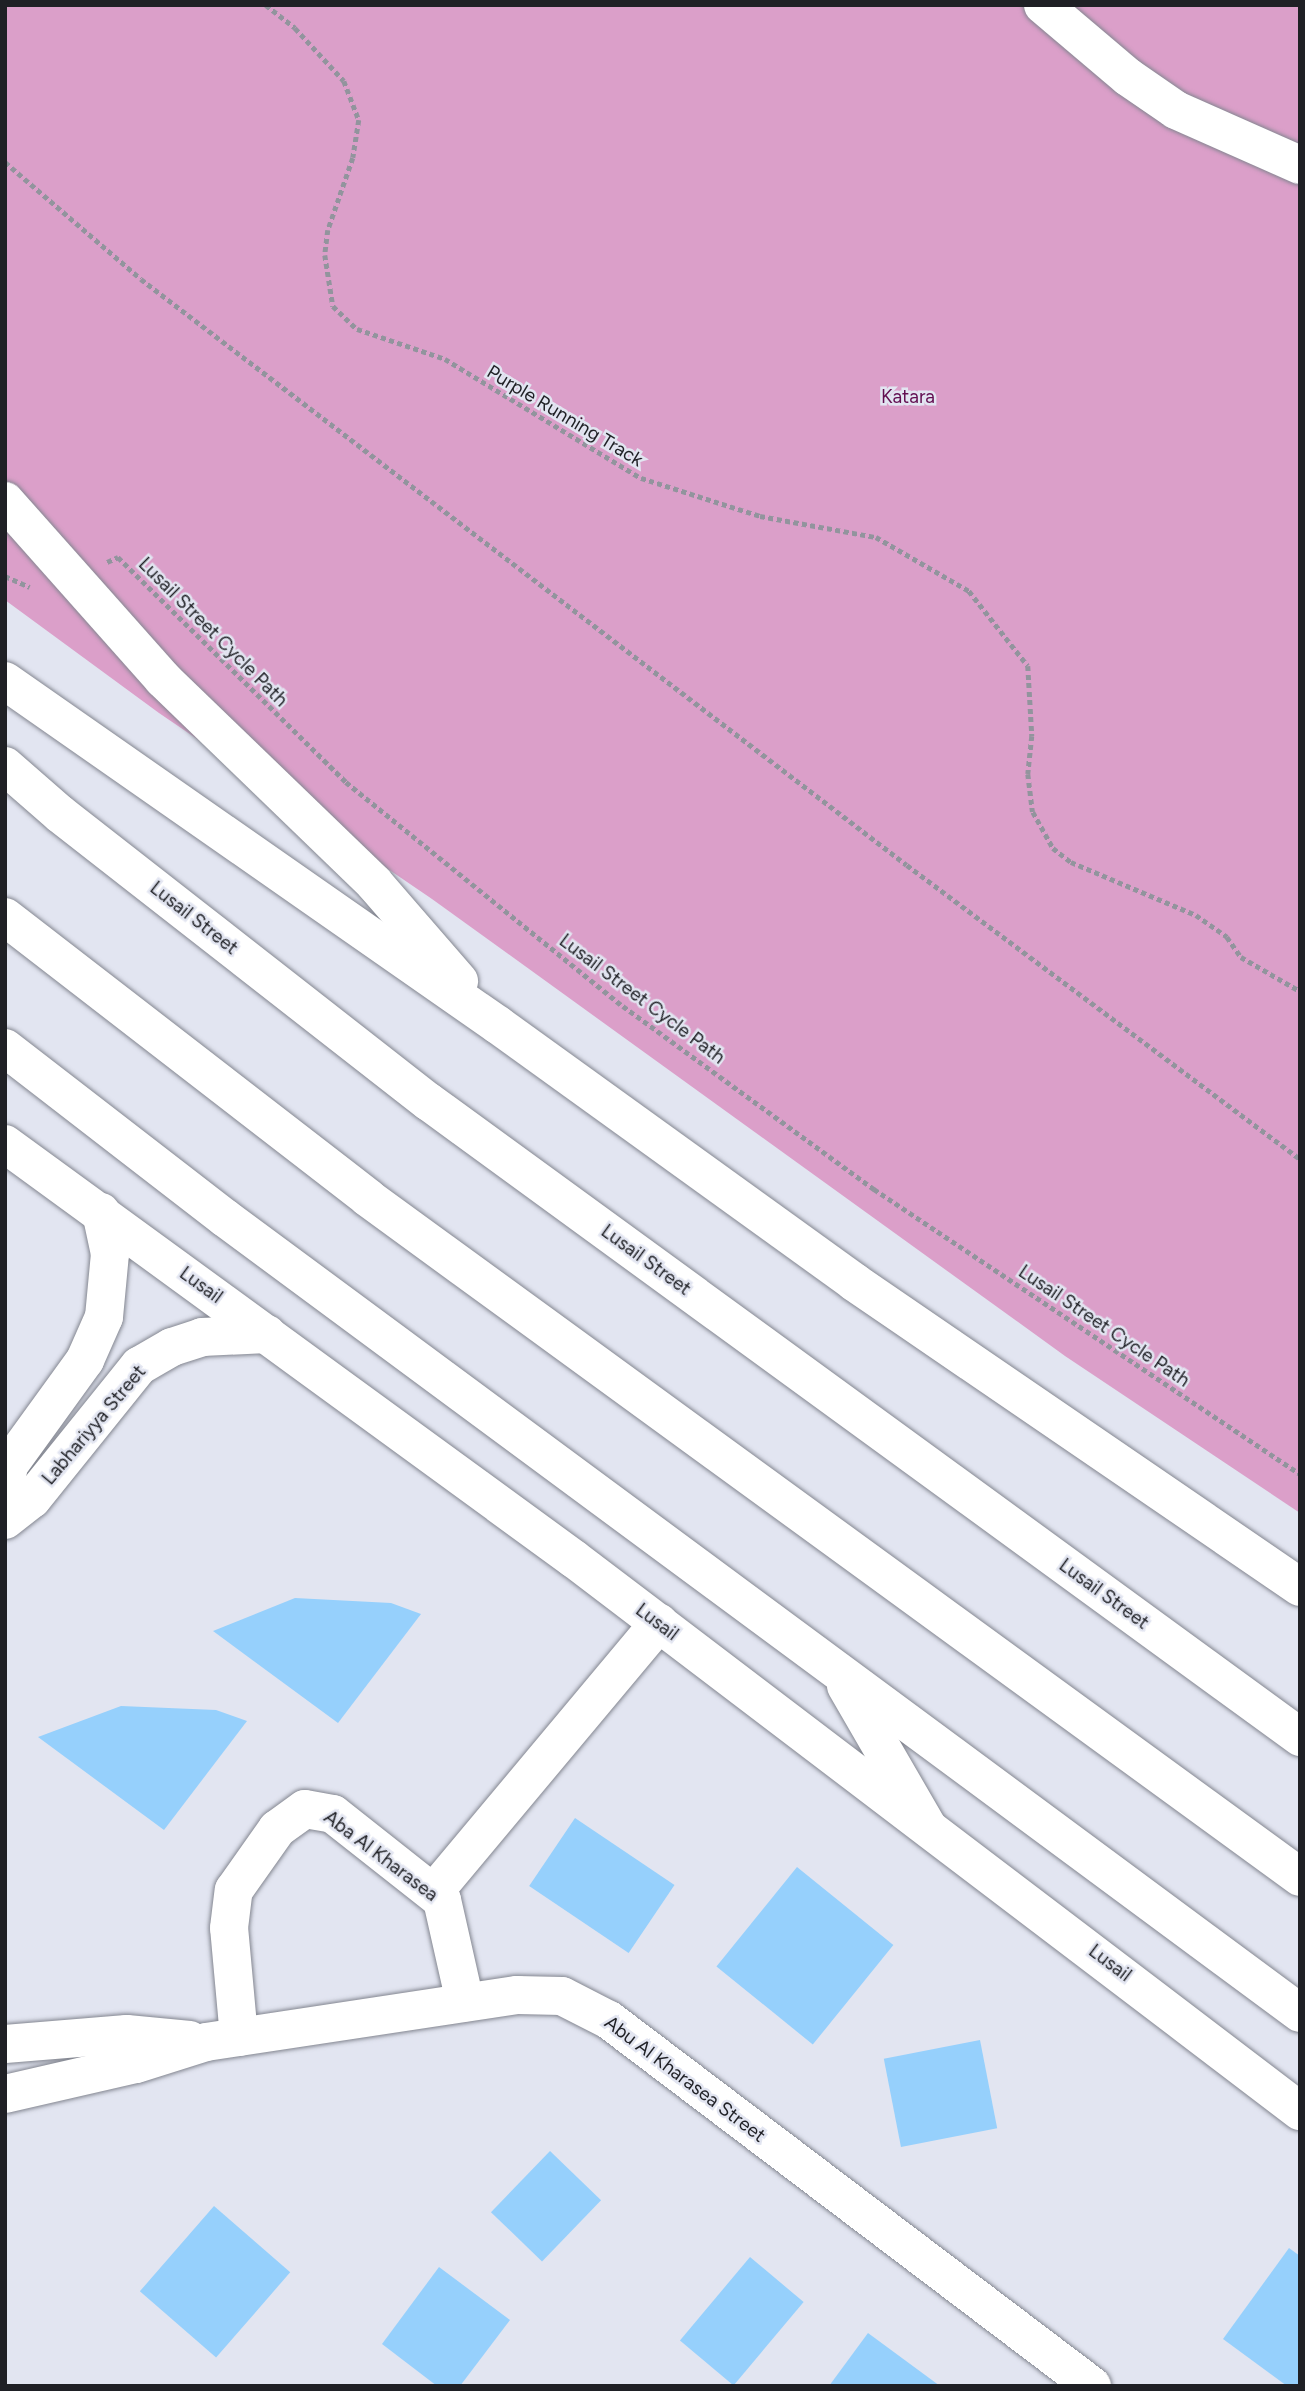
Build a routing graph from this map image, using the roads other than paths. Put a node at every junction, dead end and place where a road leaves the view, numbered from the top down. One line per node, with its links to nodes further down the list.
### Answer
1 (1043, 5): 2 (main road)
2 (1300, 165)
3 (5, 501): 7 (main road)
4 (5, 681): 7 (main road)
5 (5, 766): 16 (main road, Lusail Street)
6 (5, 917): 18 (main road)
7 (498, 1025): 13 (main road)
8 (5, 1048): 15 (main road)
9 (5, 1144): 10 (main road, Lusail)
10 (101, 1212): 11 (main road, Lusail); 12 (main road, Labhariyya Street)
11 (267, 1334): 12 (main road, Labhariyya Street); 14 (main road, Lusail)
12 (6, 1502)
13 (1300, 1587)
14 (659, 1623): 17 (main road, Lusail); 19 (main road)
15 (838, 1672): 17 (main road); 21 (main road)
16 (1300, 1737)
17 (928, 1826): 25 (main road, Lusail)
18 (1300, 1877)
19 (434, 1892): 20 (main road, Aba Al Kharasea); 22 (main road, Aba Al Kharasea)
20 (465, 2003): 22 (main road, Abu Al Kharasea Street); 26 (main road, Abu Al Kharasea Street)
21 (1300, 2013)
22 (222, 2039): 23 (main road, Abu Al Kharasea Street); 24 (main road, Abu Al Kharasea Street)
23 (5, 2043)
24 (5, 2094)
25 (1300, 2111)
26 (1088, 2384)

